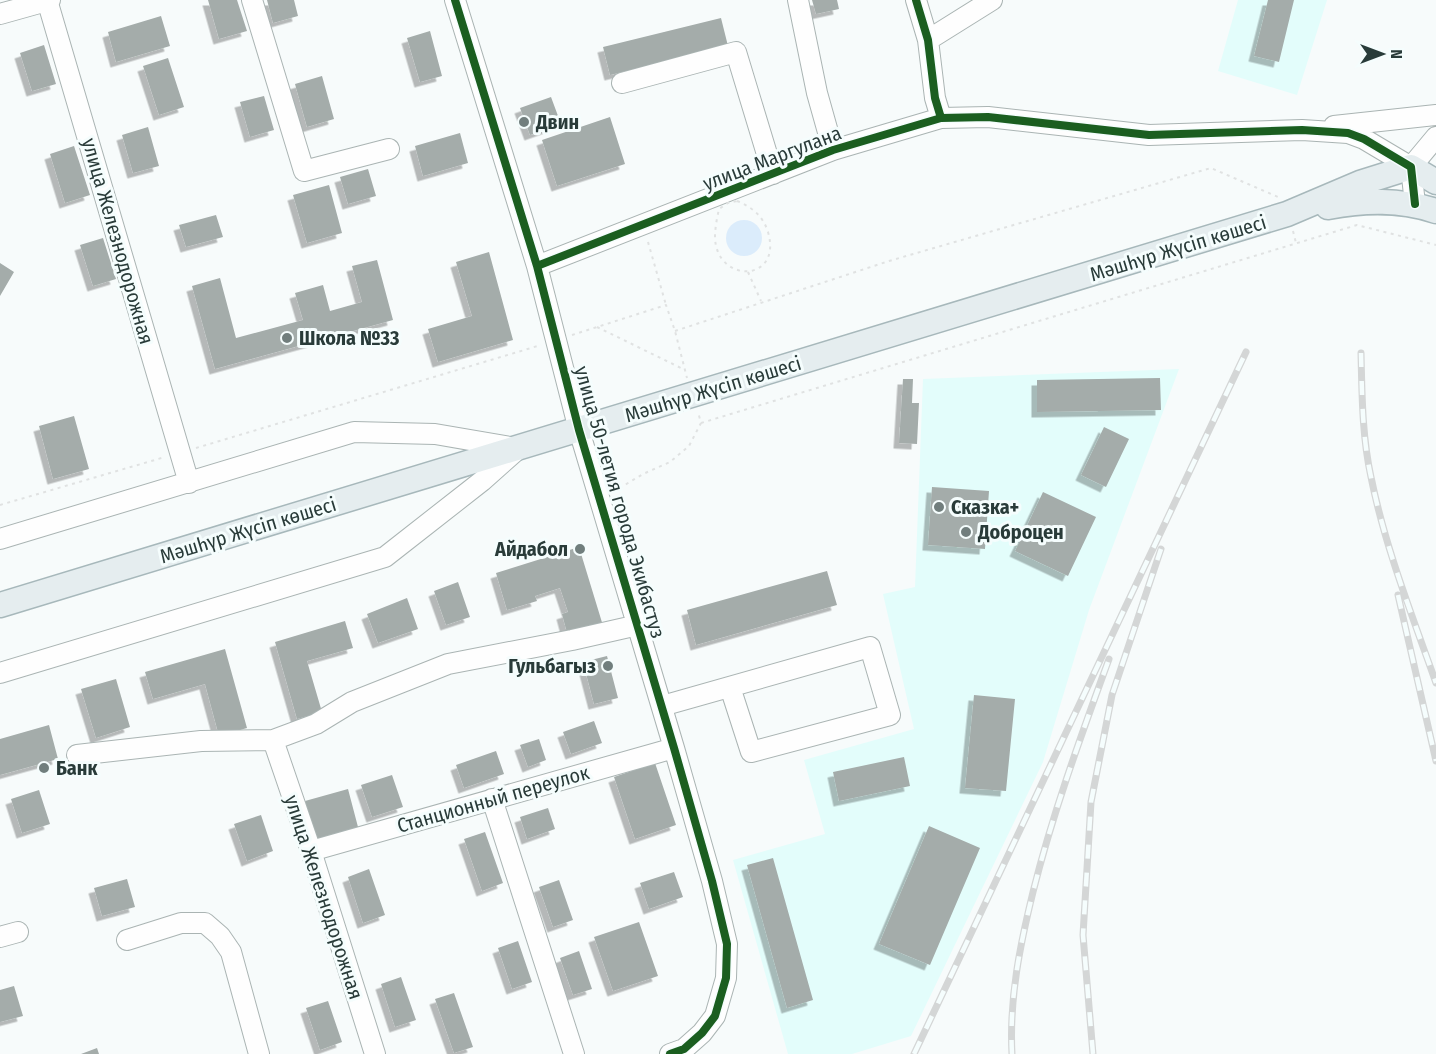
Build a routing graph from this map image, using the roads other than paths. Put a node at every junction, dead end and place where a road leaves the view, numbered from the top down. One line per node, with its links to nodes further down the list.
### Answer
1 (48, 0): 7 (street); 24 (street, улица Железнодорожная)
2 (252, 0): 14 (street)
3 (455, 0): 21 (street, улица 50-летия города Экибастуз)
4 (798, 0): 15 (street)
5 (916, 0): 8 (street)
6 (992, 0): 8 (street)
7 (0, 15)
8 (928, 40): 11 (street)
9 (622, 83): 17 (street)
10 (1436, 115): 12 (street)
11 (941, 118): 12 (street, улица Маргулана); 15 (street, улица Маргулана)
12 (1302, 130): 16 (street)
13 (1436, 137): 16 (street)
14 (389, 149)
15 (833, 150): 17 (street, улица Маргулана)
16 (1411, 167): 18 (main road); 19 (street); 20 (main road)
17 (773, 174): 21 (street, улица Маргулана)
18 (1436, 182)
19 (1425, 208): 20 (main road)
20 (1287, 214): 22 (main road, Мәшһүр Жүсіп көшесі)
21 (537, 266): 22 (street, улица 50-летия города Экибастуз)
22 (579, 430): 23 (main road, Мәшһүр Жүсіп көшесі); 27 (street, улица 50-летия города Экибастуз)
23 (519, 448): 24 (street); 26 (main road, Мәшһүр Жүсіп көшесі); 28 (street)
24 (189, 483): 25 (street)
25 (0, 539)
26 (0, 605)
27 (638, 625): 30 (street, улица 50-летия города Экибастуз); 31 (street)
28 (0, 673)
29 (730, 687): 29 (street); 30 (street)
30 (662, 706): 32 (street, улица 50-летия города Экибастуз)
31 (273, 740): 33 (street); 35 (street, улица Железнодорожная)
32 (674, 748): 34 (street, Станционный переулок); 40 (street, улица 50-летия города Экибастуз)
33 (77, 755)
34 (492, 799): 35 (street, Станционный переулок); 39 (street)
35 (311, 851): 38 (street, улица Железнодорожная)
36 (127, 940): 37 (street)
37 (259, 1054)
38 (375, 1054)
39 (574, 1054)
40 (670, 1054)

